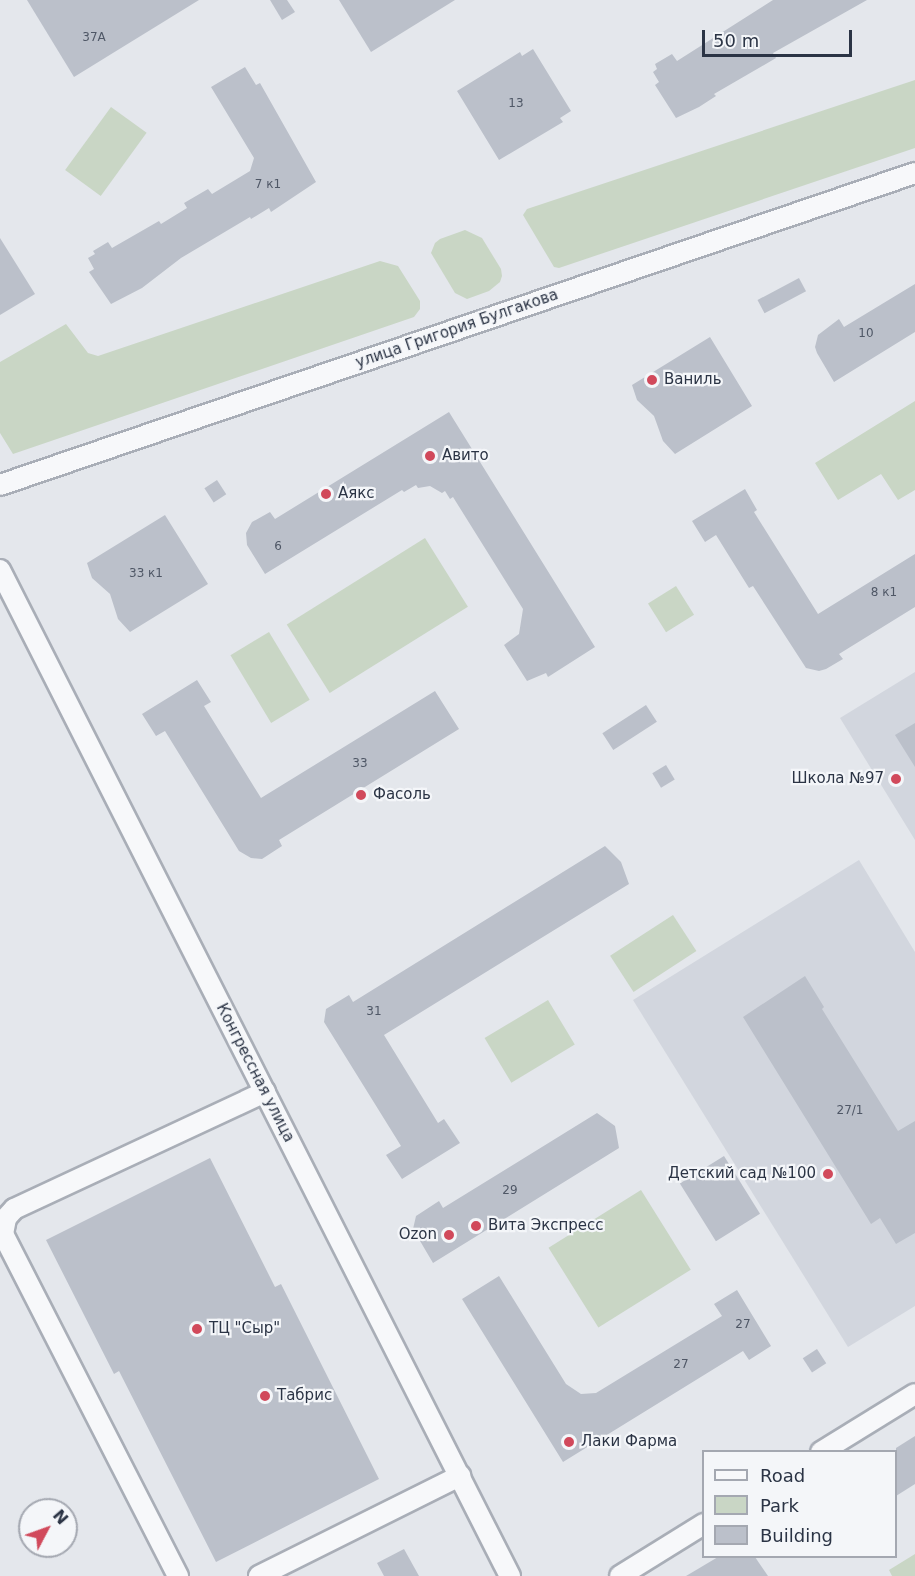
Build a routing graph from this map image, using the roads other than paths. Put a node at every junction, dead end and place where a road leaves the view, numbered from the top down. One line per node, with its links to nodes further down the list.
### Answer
1 (915, 173): 2 (street, улица Григория Булгакова)
2 (0, 485)
3 (0, 570): 4 (street, Конгрессная улица)
4 (265, 1092): 7 (street, Конгрессная улица); 9 (street)
5 (915, 1394): 6 (street)
6 (824, 1450)
7 (460, 1476): 10 (street); 11 (street, Конгрессная улица)
8 (702, 1525): 12 (street)
9 (178, 1576)
10 (259, 1576)
11 (510, 1576)
12 (620, 1576)

